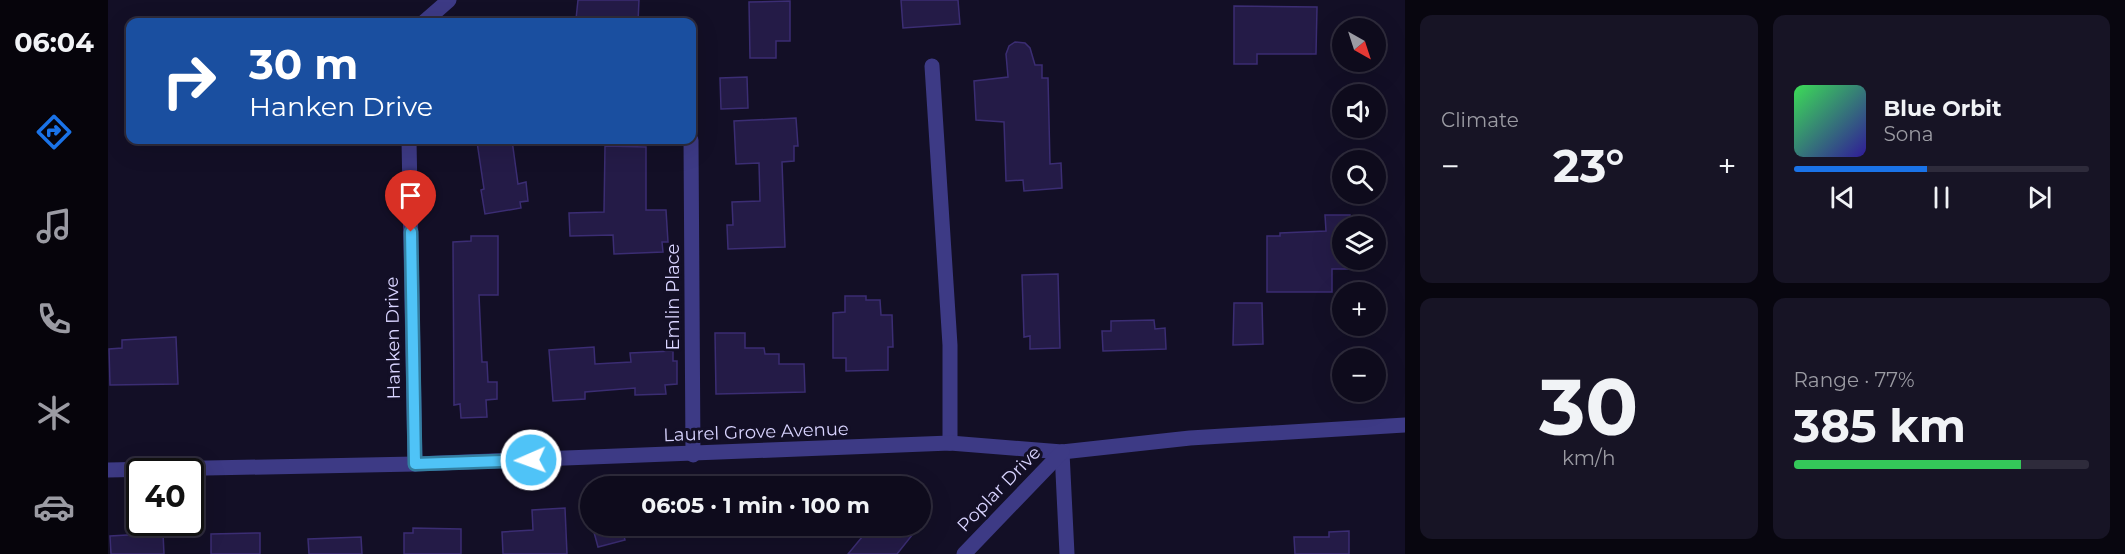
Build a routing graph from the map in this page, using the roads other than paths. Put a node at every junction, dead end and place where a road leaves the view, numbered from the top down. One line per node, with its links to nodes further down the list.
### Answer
1 (449, 0): 2 (street)
2 (429, 18)
3 (932, 66): 7 (street)
4 (409, 144): 10 (street, Hanken Drive)
5 (691, 144): 9 (street, Emlin Place)
6 (1405, 425): 8 (street, Laurel Grove Avenue)
7 (950, 443): 8 (street, Laurel Grove Avenue); 9 (street, Laurel Grove Avenue)
8 (1062, 452): 12 (street, Poplar Drive); 13 (street)
9 (693, 455): 10 (street, Laurel Grove Avenue)
10 (415, 464): 11 (street, Laurel Grove Avenue)
11 (108, 470)
12 (963, 554)
13 (1067, 554)

